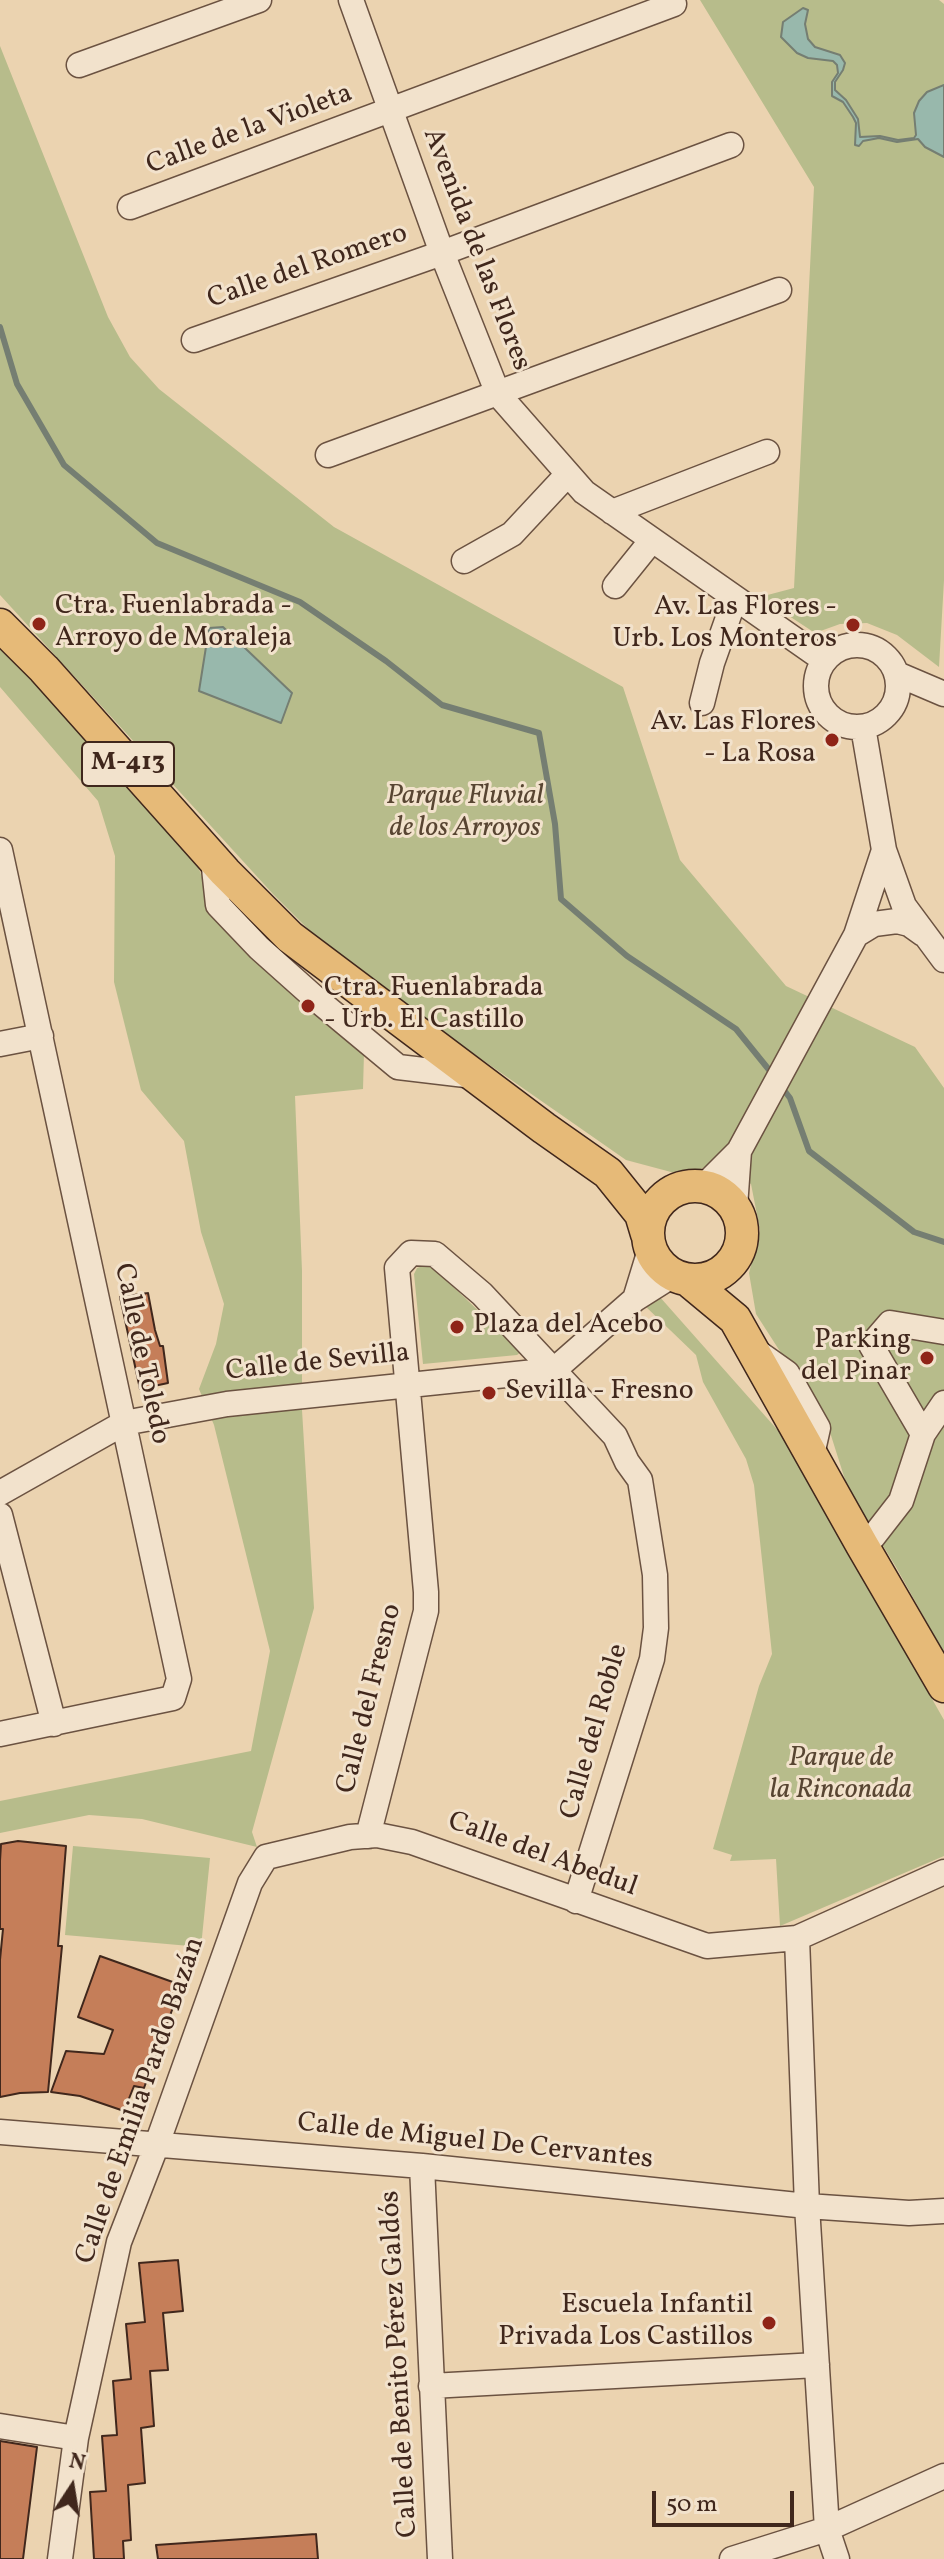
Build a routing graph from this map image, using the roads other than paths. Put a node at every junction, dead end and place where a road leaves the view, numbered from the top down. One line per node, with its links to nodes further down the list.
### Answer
1 (259, 0): 4 (street)
2 (351, 0): 5 (street, Avenida de las Flores)
3 (674, 4): 5 (street, Calle de la Violeta)
4 (79, 65)
5 (390, 111): 7 (street, Calle de la Violeta); 8 (street, Avenida de las Flores)
6 (731, 145): 8 (street, Calle del Romero)
7 (130, 207)
8 (442, 253): 10 (street, Calle del Romero); 11 (street, Avenida de las Flores)
9 (779, 290): 11 (street)
10 (194, 340)
11 (498, 394): 13 (street); 14 (street, Avenida de las Flores)
12 (767, 452): 15 (street)
13 (328, 455)
14 (567, 475): 15 (street, Avenida de las Flores); 17 (street)
15 (612, 512): 16 (street, Avenida de las Flores)
16 (652, 540): 18 (street); 19 (street, Avenida de las Flores)
17 (464, 561)
18 (615, 586)
19 (735, 598): 21 (street, Avenida de las Flores); 24 (street)
20 (0, 625): 34 (main road, M-413)
21 (824, 660): 22 (street); 25 (street)
22 (897, 674): 23 (street); 25 (street)
23 (944, 694)
24 (702, 703)
25 (863, 727): 27 (street)
26 (0, 850): 31 (street, Calle de Toledo)
27 (884, 850): 28 (street); 29 (street)
28 (856, 935): 29 (street); 33 (street)
29 (927, 937): 30 (street)
30 (944, 960)
31 (41, 1036): 32 (street); 46 (street, Calle de Toledo)
32 (0, 1044)
33 (739, 1151): 35 (street); 36 (street)
34 (608, 1173): 35 (main road, M-413); 38 (main road, M-413)
35 (690, 1188): 36 (main road, M-413); 38 (main road)
36 (735, 1207): 37 (main road)
37 (742, 1239): 39 (main road); 41 (main road)
38 (649, 1242): 39 (main road, M-413); 40 (street)
39 (680, 1277): 40 (street); 41 (main road, M-413)
40 (635, 1299): 43 (street)
41 (743, 1332): 50 (main road, M-413)
42 (944, 1332): 47 (street)
43 (554, 1370): 44 (street, Calle de Sevilla); 44 (street); 57 (street, Calle del Roble)
44 (408, 1384): 46 (street, Calle de Sevilla); 54 (street, Calle del Fresno)
45 (944, 1403): 47 (street)
46 (124, 1423): 48 (street, Calle de Sevilla); 52 (street, Calle de Toledo)
47 (923, 1434): 50 (street)
48 (0, 1493)
49 (0, 1515): 52 (street)
50 (862, 1545): 51 (main road, M-413)
51 (944, 1686)
52 (54, 1724): 53 (street, Calle de Toledo)
53 (0, 1734)
54 (368, 1836): 55 (street, Calle del Abedul); 57 (street, Calle del Abedul)
55 (266, 1857): 60 (street, Calle de Emilia Pardo Bazán)
56 (944, 1872): 58 (street)
57 (576, 1901): 58 (street, Calle del Abedul)
58 (797, 1938): 62 (street)
59 (0, 2132): 60 (street, Calle de Miguel De Cervantes)
60 (157, 2144): 61 (street, Calle de Miguel De Cervantes); 67 (street, Calle de Emilia Pardo Bazán)
61 (422, 2166): 62 (street, Calle de Miguel De Cervantes); 65 (street, Calle de Benito Pérez Galdós)
62 (807, 2206): 63 (street, Calle de Miguel De Cervantes); 64 (street)
63 (944, 2211)
64 (817, 2365): 65 (street); 69 (street)
65 (431, 2386): 71 (street, Calle de Benito Pérez Galdós)
66 (0, 2426): 67 (street)
67 (76, 2438): 70 (street, Calle de Emilia Pardo Bazán)
68 (944, 2476): 69 (street)
69 (827, 2529): 72 (street); 73 (street)
70 (60, 2559)
71 (440, 2559)
72 (732, 2559)
73 (837, 2559)

